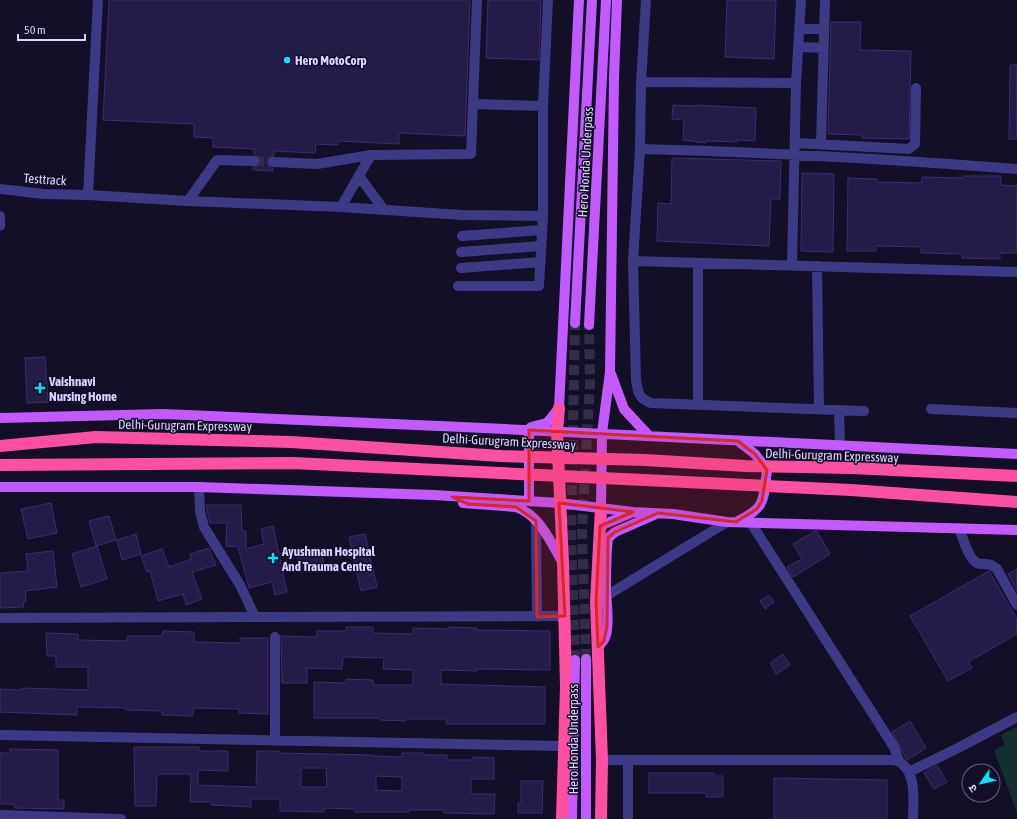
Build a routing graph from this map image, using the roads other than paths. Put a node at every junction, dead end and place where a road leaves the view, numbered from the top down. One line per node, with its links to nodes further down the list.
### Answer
1 (98, 0): 30 (street)
2 (477, 0): 18 (street)
3 (548, 0): 19 (street)
4 (579, 0): 53 (main road)
5 (592, 0): 49 (main road, Hero Honda Underpass)
6 (606, 0): 50 (main road, Hero Honda Underpass)
7 (617, 0): 51 (main road)
8 (646, 0): 15 (street)
9 (801, 0): 11 (street)
10 (825, 0): 12 (street)
11 (800, 29): 12 (street); 13 (street)
12 (824, 29): 14 (street)
13 (799, 47): 14 (street); 16 (street)
14 (824, 48): 21 (street)
15 (642, 82): 16 (street); 22 (street)
16 (796, 84): 20 (street)
17 (916, 88): 21 (street)
18 (473, 104): 19 (street); 24 (street)
19 (543, 106): 35 (street)
20 (795, 143): 21 (street); 23 (street)
21 (821, 143)
22 (640, 149): 23 (street); 42 (street)
23 (794, 154): 27 (street); 44 (street)
24 (371, 155): 26 (street); 28 (street)
25 (254, 161): 31 (street)
26 (273, 162)
27 (1017, 169)
28 (359, 176): 32 (street); 33 (street)
29 (0, 189): 30 (street, Testtrack)
30 (88, 194): 31 (street, Testtrack)
31 (188, 201): 32 (street, Testtrack)
32 (341, 207): 33 (street, Testtrack)
33 (384, 210): 35 (street, Testtrack)
34 (0, 216): 36 (street)
35 (543, 216): 37 (street)
36 (0, 226)
37 (542, 230): 38 (street); 39 (street)
38 (462, 236)
39 (541, 246): 40 (street); 41 (street)
40 (461, 252)
41 (541, 262): 46 (street); 48 (street)
42 (634, 262): 43 (street); 52 (street)
43 (698, 264): 44 (street); 52 (street)
44 (792, 265): 45 (street)
45 (817, 266): 47 (street); 55 (street)
46 (460, 268)
47 (1017, 272)
48 (458, 286)
49 (575, 323)
50 (589, 325)
51 (610, 372): 62 (main road); 63 (main road)
52 (698, 404): 55 (street)
53 (559, 408): 60 (main road); 61 (highway)
54 (931, 409): 58 (street)
55 (819, 410): 56 (street)
56 (839, 410): 57 (street); 65 (street)
57 (864, 411)
58 (1017, 413)
59 (0, 418): 60 (main road)
60 (524, 430): 61 (main road); 73 (main road)
61 (557, 431): 62 (main road); 75 (highway)
62 (602, 433): 63 (main road); 76 (main road)
63 (649, 436): 64 (main road)
64 (738, 440): 65 (main road); 80 (main road)
65 (840, 445): 67 (main road)
66 (0, 446): 69 (highway, Delhi-Gurugram Expressway)
67 (1017, 454)
68 (0, 465): 74 (highway)
69 (1017, 476)
70 (0, 487): 71 (main road)
71 (199, 487): 72 (main road); 89 (street)
72 (452, 497): 73 (main road); 79 (main road)
73 (529, 501): 75 (main road)
74 (1017, 502)
75 (559, 503): 76 (main road); 85 (highway)
76 (601, 508): 77 (main road); 82 (highway)
77 (633, 512): 78 (main road); 82 (main road)
78 (658, 513): 80 (main road); 86 (main road)
79 (536, 521): 85 (main road); 90 (street)
80 (731, 522): 81 (main road); 86 (street)
81 (751, 523): 83 (main road); 102 (street)
82 (600, 526): 93 (highway)
83 (959, 528): 84 (main road); 87 (street)
84 (1017, 530)
85 (563, 563): 88 (highway)
86 (606, 596): 93 (main road)
87 (1017, 605)
88 (564, 616): 90 (street); 99 (highway)
89 (255, 617): 90 (street); 91 (street)
90 (538, 617)
91 (0, 618)
92 (275, 637): 98 (street)
93 (598, 647): 100 (highway)
94 (586, 659): 108 (main road, Hero Honda Underpass)
95 (575, 660): 107 (main road, Hero Honda Underpass)
96 (1017, 717): 103 (street)
97 (0, 735): 98 (street)
98 (275, 740): 99 (street)
99 (564, 746): 106 (highway)
100 (602, 760): 101 (street); 109 (highway)
101 (628, 760): 102 (street); 110 (street)
102 (899, 761): 103 (street)
103 (909, 772): 111 (street)
104 (0, 815): 105 (street)
105 (121, 819)
106 (562, 819)
107 (572, 819)
108 (586, 819)
109 (601, 819)
110 (628, 819)
111 (913, 819)

